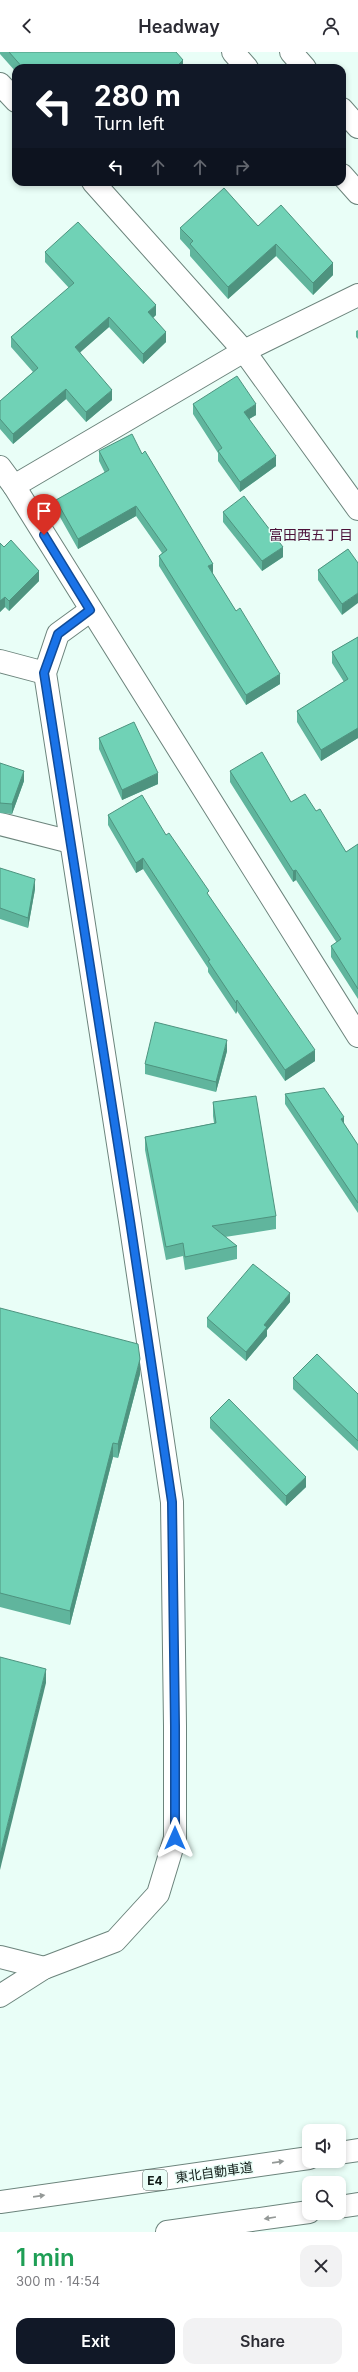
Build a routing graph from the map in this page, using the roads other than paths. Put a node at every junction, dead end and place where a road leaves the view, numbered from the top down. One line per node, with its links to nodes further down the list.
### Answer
1 (233, 52): 3 (main road)
2 (291, 52): 4 (main road)
3 (244, 64)
4 (302, 64)
5 (0, 84): 6 (main road)
6 (12, 97)
7 (346, 114): 8 (main road)
8 (358, 127)
9 (346, 180): 11 (main road)
10 (97, 186): 13 (main road)
11 (358, 193)
12 (358, 295): 13 (main road)
13 (244, 351): 15 (main road); 16 (main road)
14 (0, 467): 15 (main road)
15 (14, 486): 17 (main road)
16 (358, 509)
17 (90, 610): 19 (main road); 22 (main road)
18 (0, 661): 19 (main road)
19 (44, 673): 21 (main road)
20 (0, 824): 21 (main road)
21 (71, 842): 24 (main road)
22 (358, 1036)
23 (0, 1957): 24 (main road)
24 (44, 1968): 25 (main road)
25 (0, 1996)
26 (358, 2150): 27 (main road)
27 (346, 2152)
28 (302, 2159): 29 (main road, 東北自動車道 / E4, one-way to 28)
29 (0, 2202)
30 (358, 2204): 31 (main road)
31 (346, 2206)
32 (302, 2213): 33 (main road, one-way to 33)
33 (167, 2232)

